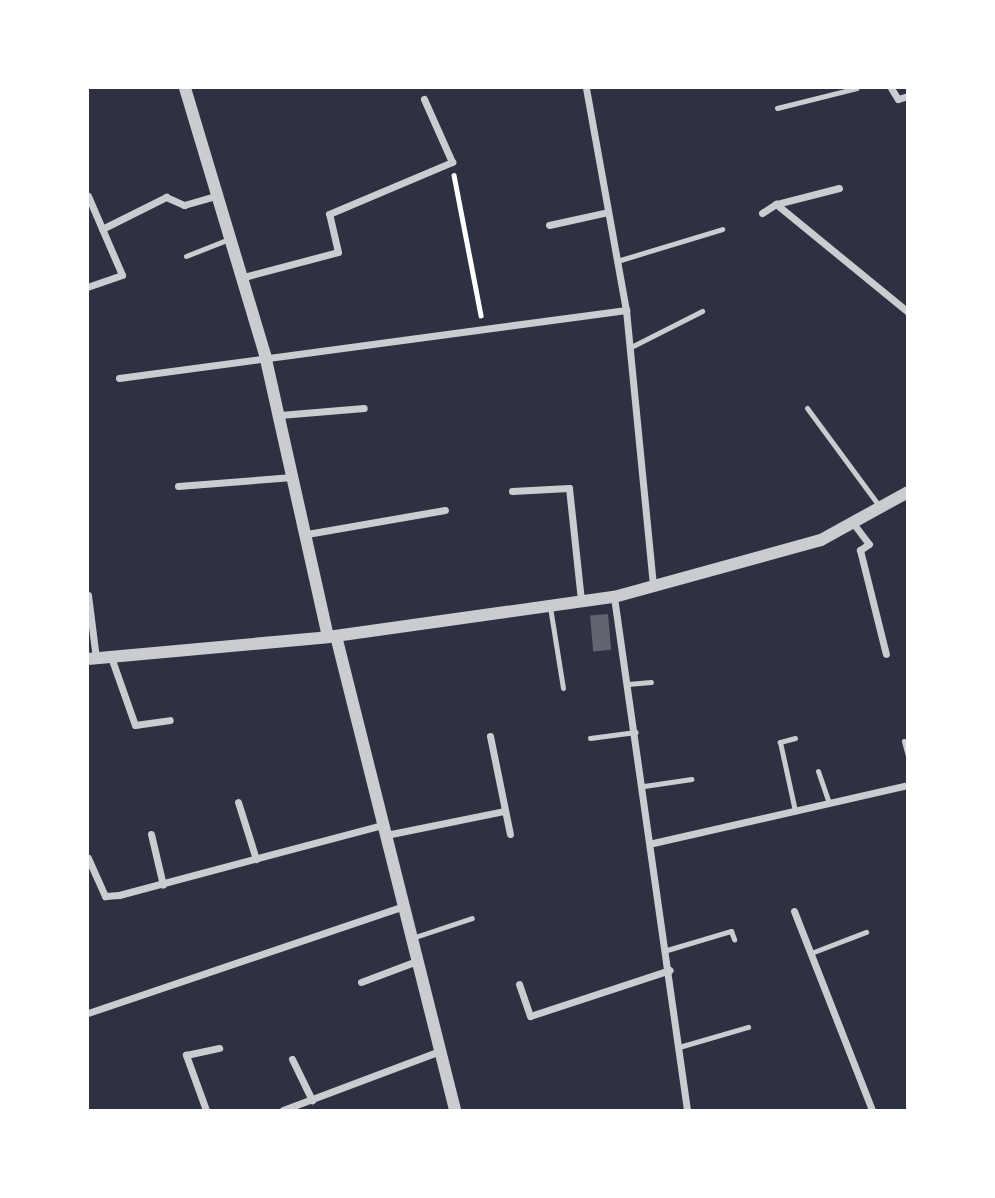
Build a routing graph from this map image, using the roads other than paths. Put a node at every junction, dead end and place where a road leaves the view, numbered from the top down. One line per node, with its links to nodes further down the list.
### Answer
1 (188, 88): 9 (street)
2 (589, 88): 12 (street)
3 (857, 88): 7 (lane)
4 (891, 88): 5 (street)
5 (908, 96)
6 (424, 99): 20 (street)
7 (777, 108)
8 (839, 187): 11 (street)
9 (219, 194): 15 (street); 17 (street)
10 (88, 196): 15 (street)
11 (776, 204): 13 (street); 24 (street)
12 (608, 212): 14 (street); 19 (street)
13 (762, 213)
14 (549, 225)
15 (102, 229): 21 (street)
16 (722, 229): 19 (lane)
17 (232, 237): 18 (lane); 20 (street)
18 (186, 256)
19 (617, 261): 22 (street)
20 (244, 277): 26 (street)
21 (88, 288)
22 (626, 310): 25 (street); 26 (street)
23 (702, 311): 25 (lane)
24 (908, 312)
25 (629, 348): 39 (street)
26 (265, 355): 27 (street); 30 (street)
27 (119, 378)
28 (364, 408): 30 (street)
29 (807, 408): 35 (lane)
30 (280, 415): 31 (street)
31 (295, 477): 32 (street); 38 (street)
32 (178, 486)
33 (512, 491): 42 (street)
34 (908, 492): 35 (street)
35 (880, 507): 37 (street)
36 (445, 510): 38 (street)
37 (853, 523): 39 (street); 45 (street)
38 (307, 534): 44 (street)
39 (653, 587): 41 (street)
40 (88, 595): 47 (street)
41 (614, 597): 42 (street); 49 (street)
42 (581, 600): 43 (street)
43 (550, 604): 44 (street); 50 (lane)
44 (332, 637): 46 (street); 66 (street)
45 (886, 654)
46 (111, 656): 47 (street); 51 (street)
47 (92, 659)
48 (650, 682): 49 (lane)
49 (628, 684): 52 (street)
50 (563, 688)
51 (170, 720)
52 (636, 732): 54 (lane); 61 (street)
53 (490, 736): 64 (street)
54 (590, 738)
55 (795, 738): 65 (lane)
56 (904, 741): 57 (lane)
57 (908, 756)
58 (818, 771): 63 (lane)
59 (691, 779): 61 (lane)
60 (908, 785): 63 (street)
61 (644, 786): 69 (street)
62 (238, 803): 71 (street)
63 (829, 803): 65 (street)
64 (504, 811): 66 (street); 68 (street)
65 (795, 811): 69 (street)
66 (385, 830): 71 (street); 73 (street)
67 (151, 834): 72 (street)
68 (510, 834)
69 (653, 843): 79 (street)
70 (88, 858): 72 (street)
71 (256, 859): 72 (street)
72 (163, 885)
73 (404, 906): 77 (street); 85 (street)
74 (794, 911): 80 (street)
75 (472, 918): 77 (lane)
76 (866, 932): 80 (lane)
77 (412, 938): 81 (street)
78 (734, 939): 79 (lane)
79 (667, 950): 82 (street)
80 (811, 953): 96 (street)
81 (417, 961): 83 (street); 89 (street)
82 (670, 970): 84 (street); 87 (street)
83 (361, 982)
84 (519, 984)
85 (88, 1013)
86 (748, 1027): 87 (lane)
87 (680, 1047): 95 (street)
88 (219, 1048): 92 (street)
89 (440, 1051): 91 (street); 94 (street)
90 (292, 1059): 91 (street)
91 (312, 1100): 93 (street)
92 (206, 1111)
93 (283, 1111)
94 (455, 1111)
95 (687, 1111)
96 (872, 1111)

